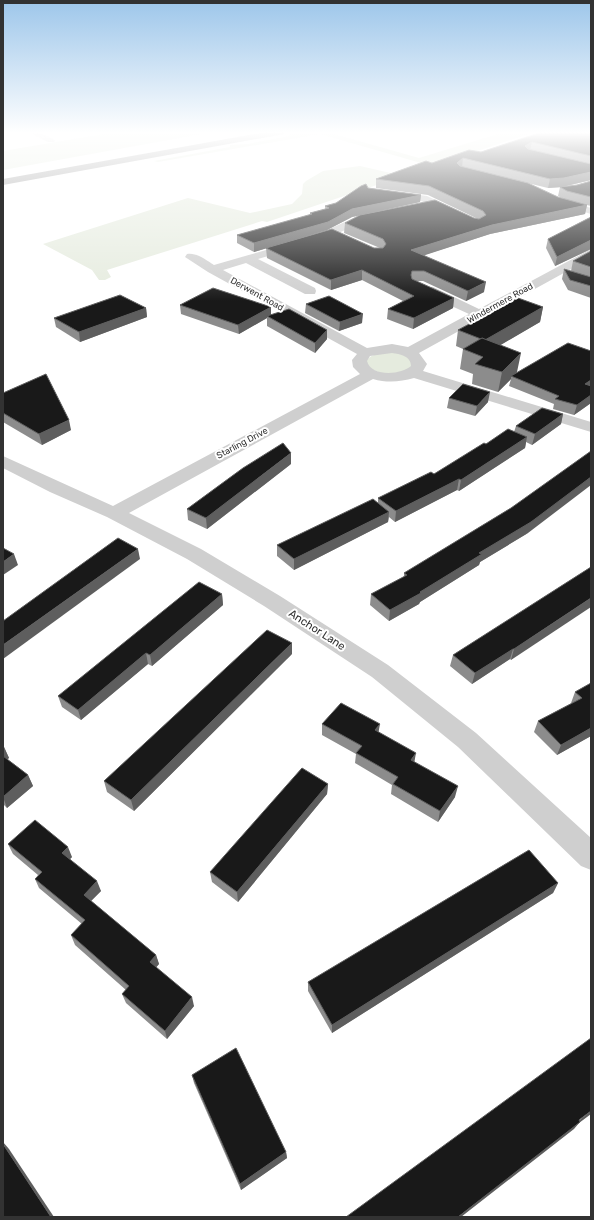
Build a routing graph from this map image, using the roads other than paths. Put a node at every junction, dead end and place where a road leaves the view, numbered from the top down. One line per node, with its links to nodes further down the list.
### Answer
1 (387, 192): 3 (street)
2 (548, 196): 5 (street)
3 (435, 204): 4 (street); 7 (street)
4 (413, 208)
5 (591, 211)
6 (384, 214): 8 (street)
7 (463, 217)
8 (332, 233): 9 (street); 12 (street)
9 (345, 239)
10 (591, 253): 14 (street, Windermere Road)
11 (191, 258): 13 (street, Derwent Road)
12 (248, 259): 13 (street); 17 (street)
13 (212, 269): 19 (street, Derwent Road)
14 (556, 272): 15 (street); 18 (street, Windermere Road)
15 (570, 276)
16 (425, 283): 18 (street)
17 (310, 291)
18 (479, 314): 20 (street, Windermere Road)
19 (365, 353): 20 (street); 22 (street)
20 (408, 353): 21 (street)
21 (412, 373): 22 (street); 23 (street)
22 (371, 374): 25 (street, Starling Drive)
23 (591, 427)
24 (3, 461): 25 (street, Anchor Lane)
25 (114, 513): 26 (street, Anchor Lane)
26 (591, 857)

